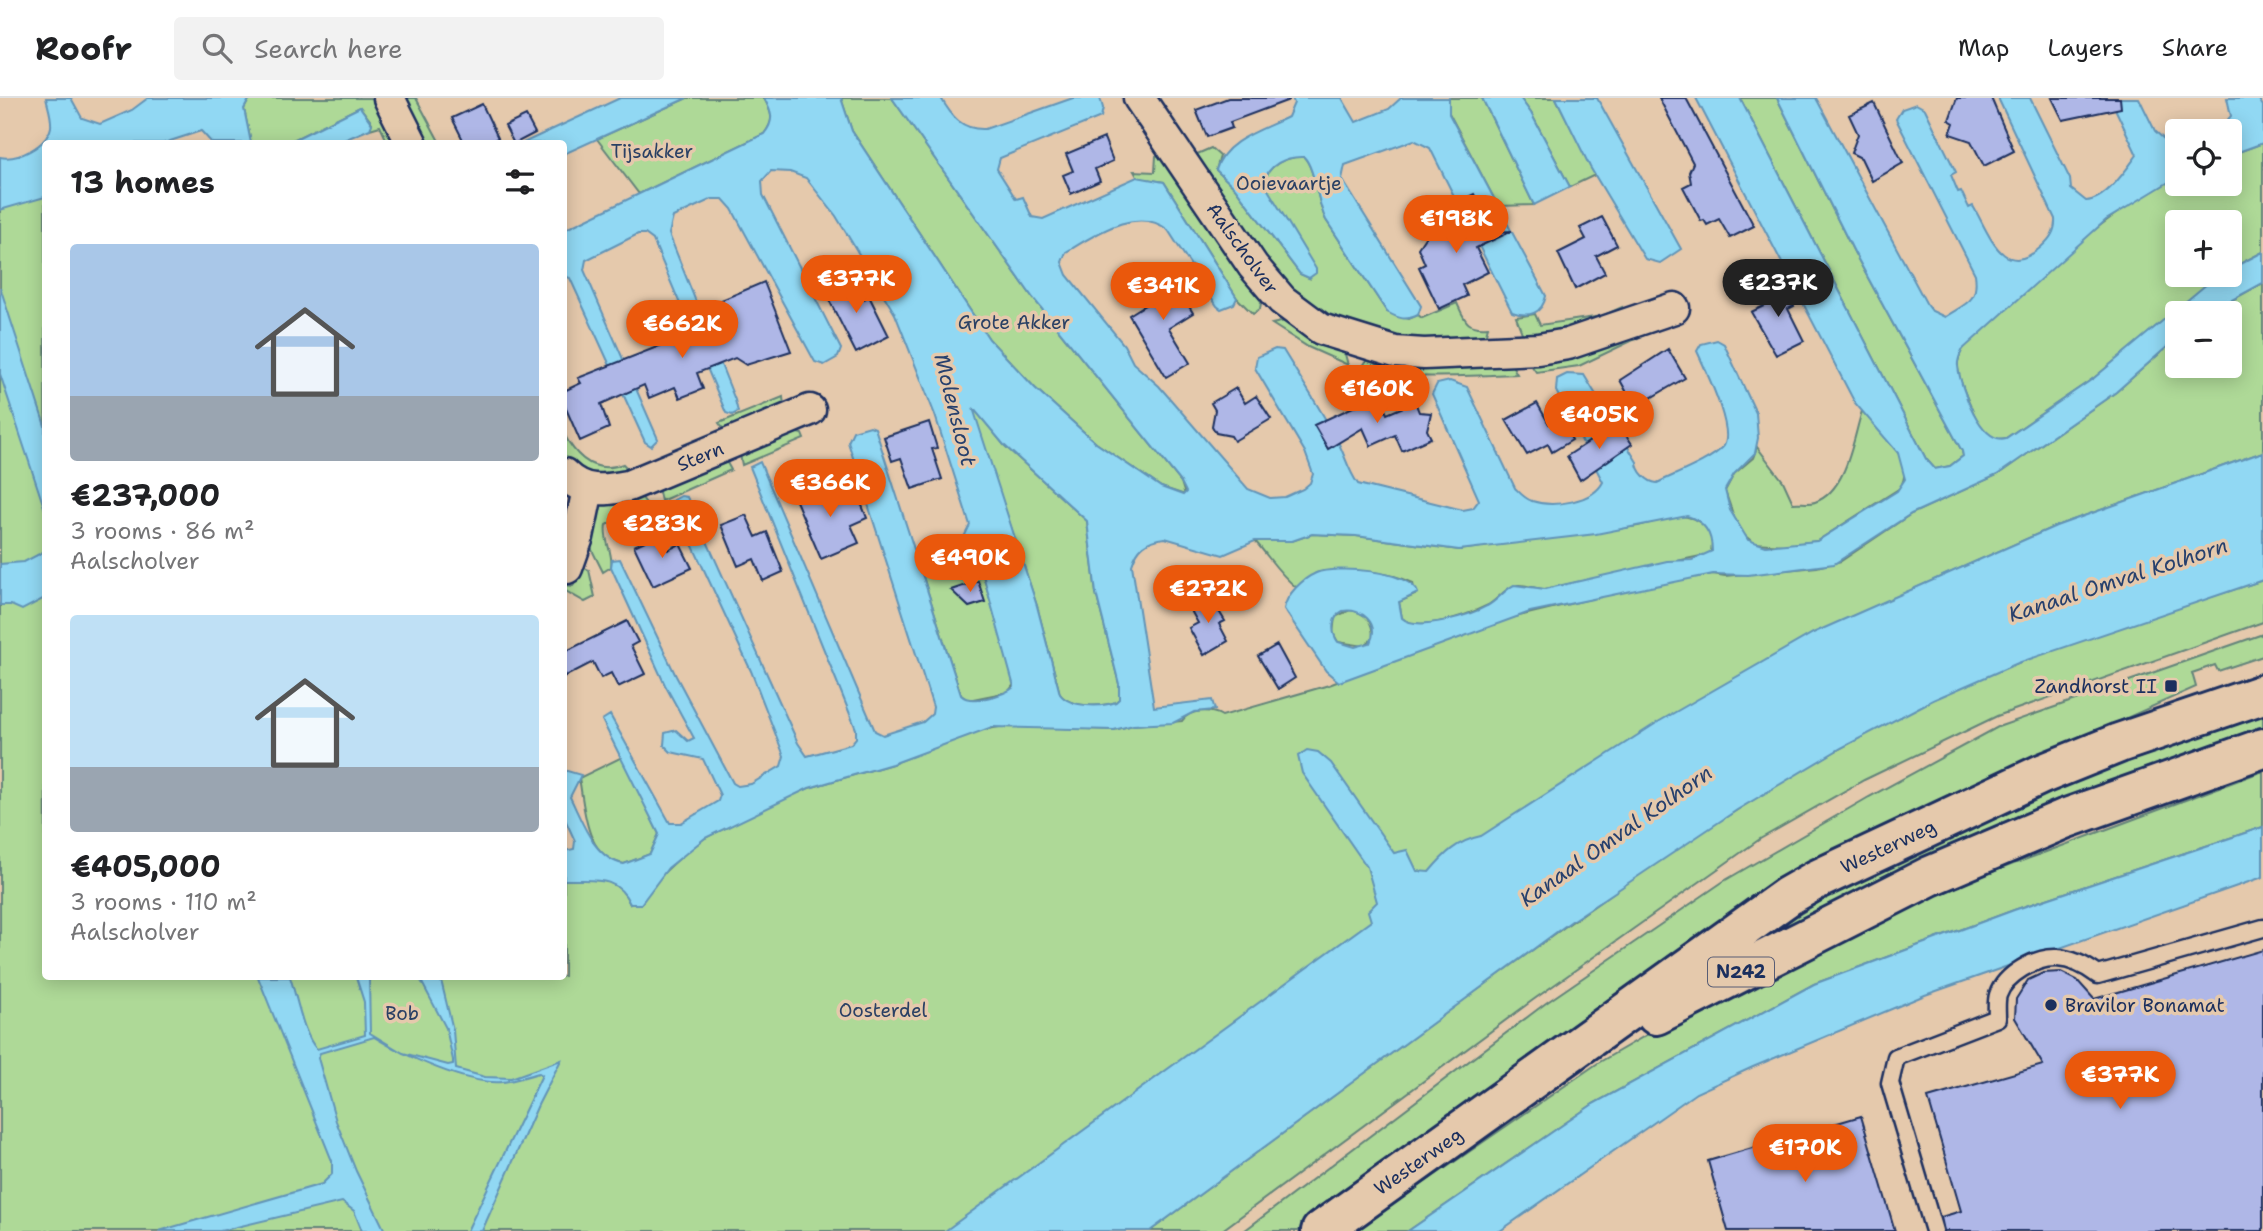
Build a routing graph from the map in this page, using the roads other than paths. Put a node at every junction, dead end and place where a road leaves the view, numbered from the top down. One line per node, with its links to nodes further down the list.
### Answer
1 (389, 98): 3 (street)
2 (1139, 98): 4 (street, Aalscholver)
3 (410, 140)
4 (1674, 309)
5 (810, 411): 6 (street, Stern)
6 (576, 481): 7 (street, Stern)
7 (567, 568)
8 (2263, 694): 11 (main road, Westerweg / N242)
9 (2263, 748): 11 (main road, Westerweg / N242)
10 (2263, 928): 13 (lane)
11 (1551, 1068): 12 (main road, Westerweg / N242)
12 (1321, 1231)
13 (1934, 1231)

